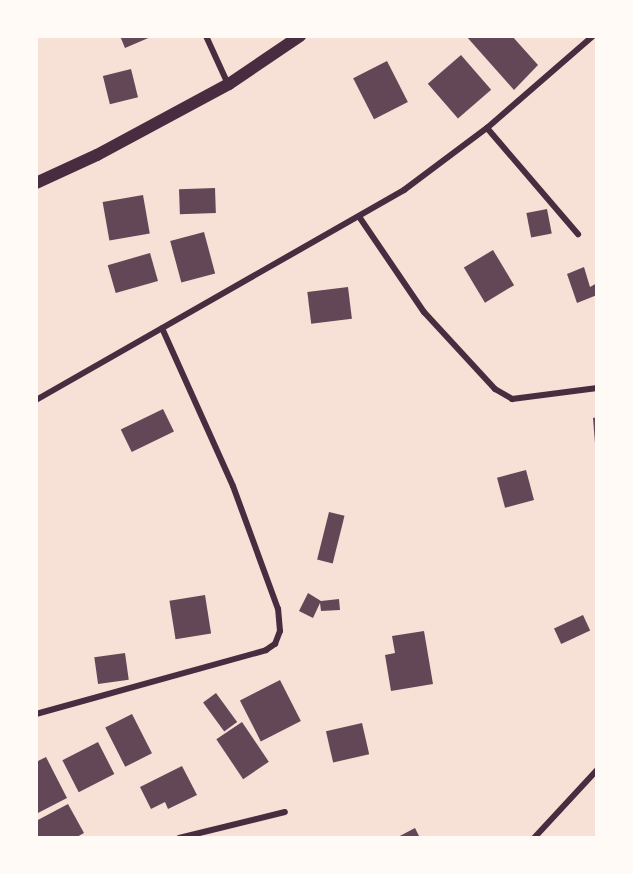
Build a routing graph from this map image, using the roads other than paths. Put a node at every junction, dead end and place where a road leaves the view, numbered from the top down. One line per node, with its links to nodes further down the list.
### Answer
1 (206, 36): 4 (street)
2 (300, 36): 4 (main road)
3 (593, 36): 5 (street)
4 (229, 84): 6 (main road)
5 (487, 128): 7 (street); 8 (street)
6 (36, 183)
7 (360, 218): 9 (street); 10 (street)
8 (578, 234)
9 (162, 328): 11 (street); 12 (street)
10 (597, 388)
11 (36, 400)
12 (36, 714)
13 (597, 770): 16 (street)
14 (285, 812): 15 (street)
15 (179, 838)
16 (534, 838)

